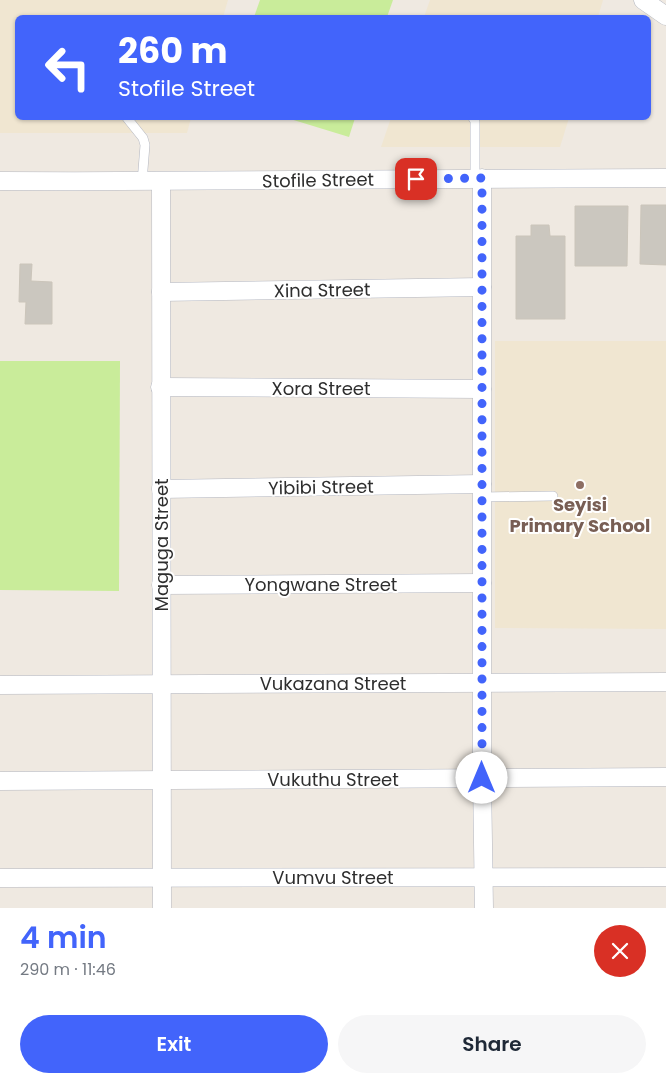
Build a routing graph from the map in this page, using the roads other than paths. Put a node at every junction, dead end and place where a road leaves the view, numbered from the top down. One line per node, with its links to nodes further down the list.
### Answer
1 (644, 0): 2 (street)
2 (664, 10)
3 (129, 120): 8 (lane)
4 (474, 120): 5 (lane)
5 (478, 178): 6 (street, Stofile Street); 9 (street, Stofile Street); 10 (street)
6 (666, 178)
7 (0, 181): 8 (street, Stofile Street)
8 (142, 182): 9 (street, Stofile Street)
9 (161, 182): 11 (street, Maguga Street)
10 (482, 287): 11 (street, Xina Street); 13 (street)
11 (161, 292): 12 (street, Maguga Street)
12 (160, 387): 13 (street, Xora Street); 14 (street, Maguga Street)
13 (482, 389): 15 (street)
14 (161, 489): 15 (street, Yibibi Street); 18 (street, Maguga Street)
15 (482, 491): 16 (lane); 17 (street)
16 (553, 496)
17 (482, 583): 18 (street, Yongwane Street); 19 (street)
18 (161, 585): 21 (street, Maguga Street)
19 (482, 682): 20 (street, Vukazana Street); 21 (street, Vukazana Street); 24 (street)
20 (666, 682)
21 (162, 684): 22 (street, Vukazana Street); 25 (street, Maguga Street)
22 (0, 685)
23 (666, 777): 24 (street, Vukuthu Street)
24 (482, 778): 25 (street, Vukuthu Street); 27 (street)
25 (162, 780): 26 (street, Vukuthu Street); 30 (street, Maguga Street)
26 (0, 781)
27 (483, 877): 28 (street, Vumvu Street); 30 (street, Vumvu Street); 32 (street)
28 (666, 877)
29 (0, 878): 30 (street, Vumvu Street)
30 (162, 878): 31 (street, Maguga Street)
31 (162, 908)
32 (484, 908)

